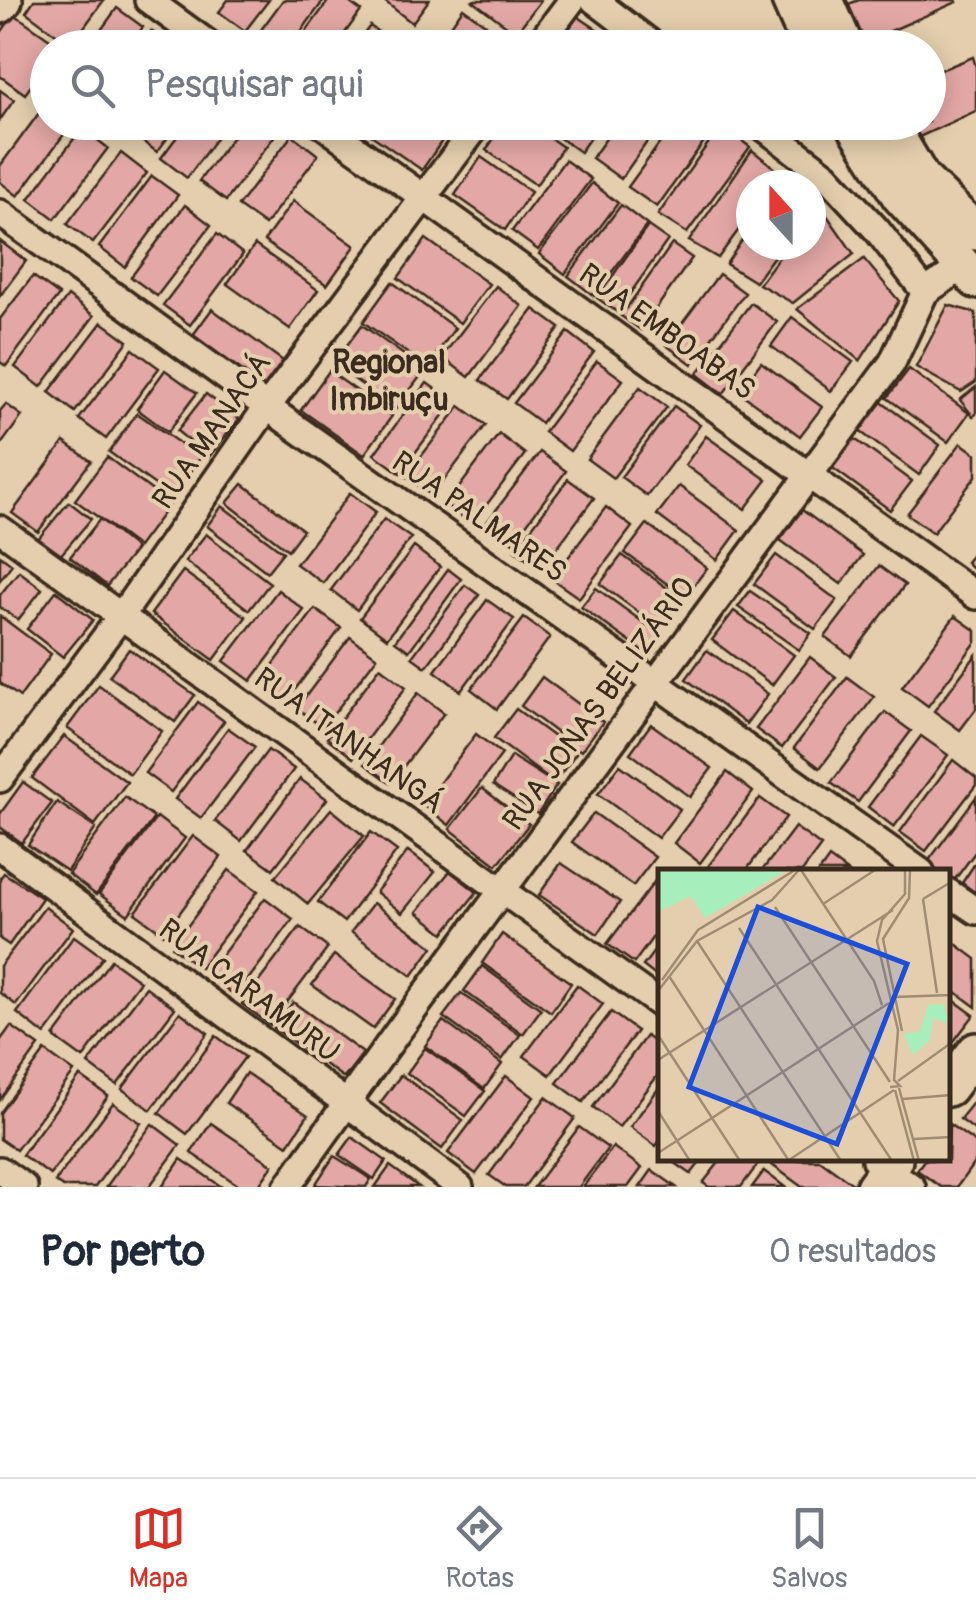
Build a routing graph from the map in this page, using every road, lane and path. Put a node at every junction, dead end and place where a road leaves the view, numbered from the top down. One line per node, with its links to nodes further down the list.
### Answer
1 (148, 0): 6 (street)
2 (572, 0): 7 (street)
3 (594, 0): 8 (street)
4 (790, 0): 9 (street)
5 (825, 0): 10 (street)
6 (189, 30)
7 (550, 30)
8 (633, 30)
9 (803, 30)
10 (838, 30)
11 (343, 140): 16 (street, RUA EMBOABAS)
12 (466, 140): 16 (street, RUA MANACÁ)
13 (780, 140): 20 (street)
14 (864, 140): 19 (street)
15 (899, 140): 18 (street)
16 (423, 197): 21 (street, RUA MANACÁ); 22 (street, RUA EMBOABAS)
17 (0, 213): 21 (street, RUA PALMARES)
18 (973, 225)
19 (970, 273): 20 (street)
20 (925, 292): 22 (street, RUA JONAS BELIZÁRIO)
21 (267, 407): 25 (street, RUA MANACÁ); 26 (street, RUA PALMARES)
22 (810, 474): 24 (street, RUA EMBOABAS); 26 (street, RUA JONAS BELIZÁRIO)
23 (0, 529): 25 (street, RUA ITANHANGÁ)
24 (976, 596)
25 (121, 616): 27 (street, RUA MANACÁ); 30 (street, RUA ITANHANGÁ)
26 (656, 682): 29 (street, RUA PALMARES); 30 (street, RUA JONAS BELIZÁRIO)
27 (0, 779)
28 (0, 848): 36 (street, RUA CARAMURU)
29 (917, 869)
30 (502, 890): 33 (street, RUA ITANHANGÁ); 36 (street, RUA JONAS BELIZÁRIO)
31 (951, 894): 32 (street)
32 (976, 911)
33 (658, 1003)
34 (976, 1051): 35 (street)
35 (951, 1084)
36 (347, 1104): 39 (street, RUA JONAS BELIZÁRIO); 40 (street, RUA CARAMURU)
37 (0, 1170): 38 (street)
38 (24, 1187)
39 (287, 1187)
40 (460, 1187)

